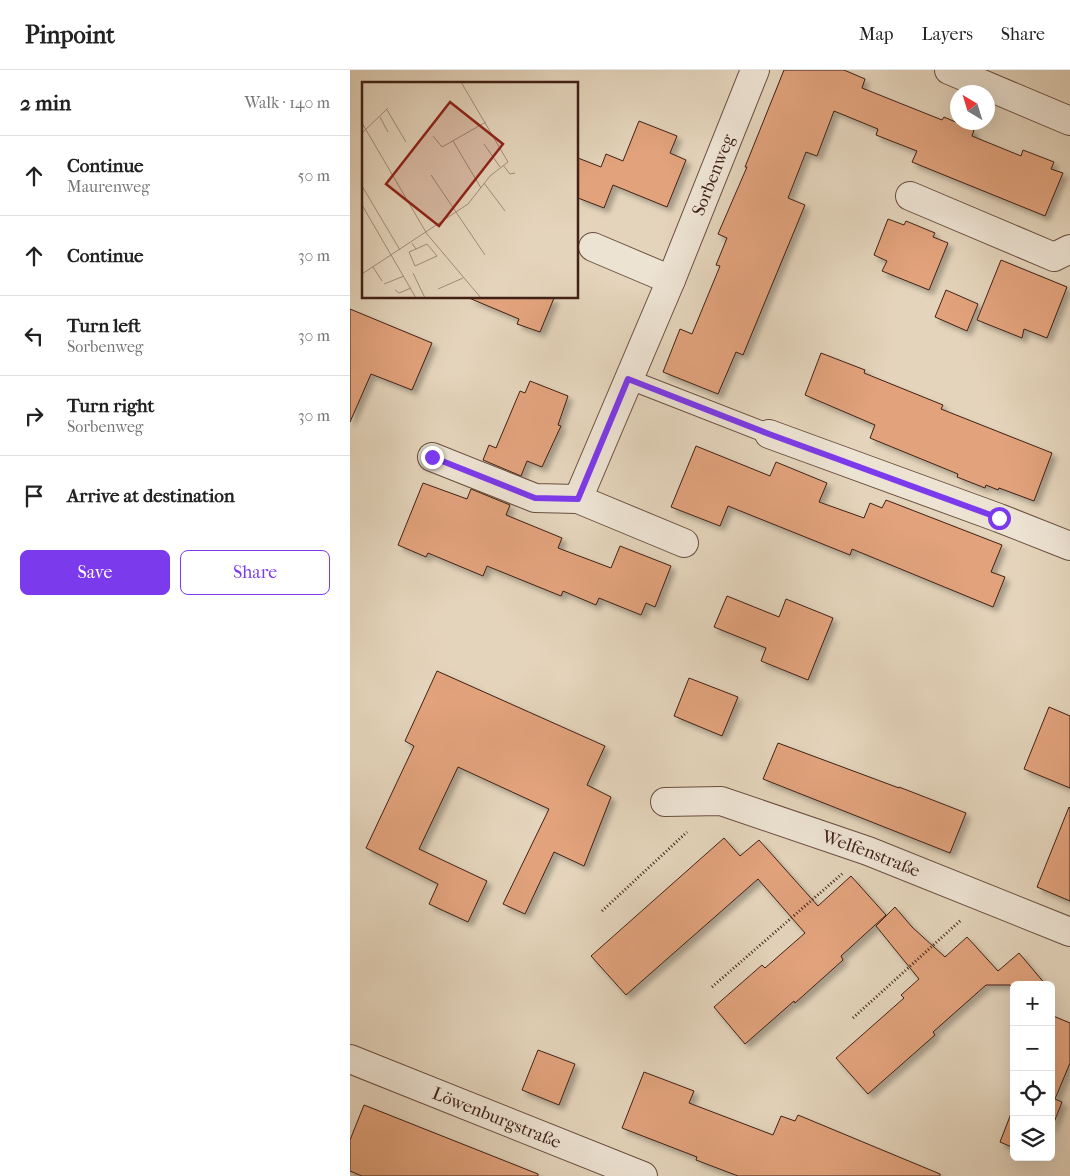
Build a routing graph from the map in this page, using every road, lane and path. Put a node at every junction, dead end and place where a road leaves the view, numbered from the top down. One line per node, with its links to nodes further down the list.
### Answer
1 (755, 70): 7 (street, Sorbenweg)
2 (949, 70): 3 (street)
3 (1070, 121)
4 (910, 196): 6 (street)
5 (593, 247): 7 (street)
6 (1070, 249)
7 (671, 280): 8 (street, Sorbenweg)
8 (628, 379): 9 (lane); 11 (street, Sorbenweg)
9 (769, 434): 13 (street)
10 (432, 457): 11 (street)
11 (578, 499): 12 (street)
12 (684, 543)
13 (1070, 546)
14 (721, 801): 15 (street, Welfenstraße); 16 (street, Welfenstraße); 18 (path)
15 (665, 802)
16 (868, 851): 17 (street, Welfenstraße); 20 (path)
17 (986, 898): 19 (street, Welfenstraße); 21 (path)
18 (602, 912)
19 (1070, 932)
20 (712, 987)
21 (853, 1018)
22 (350, 1058): 23 (street, Löwenburgstraße)
23 (643, 1176)

